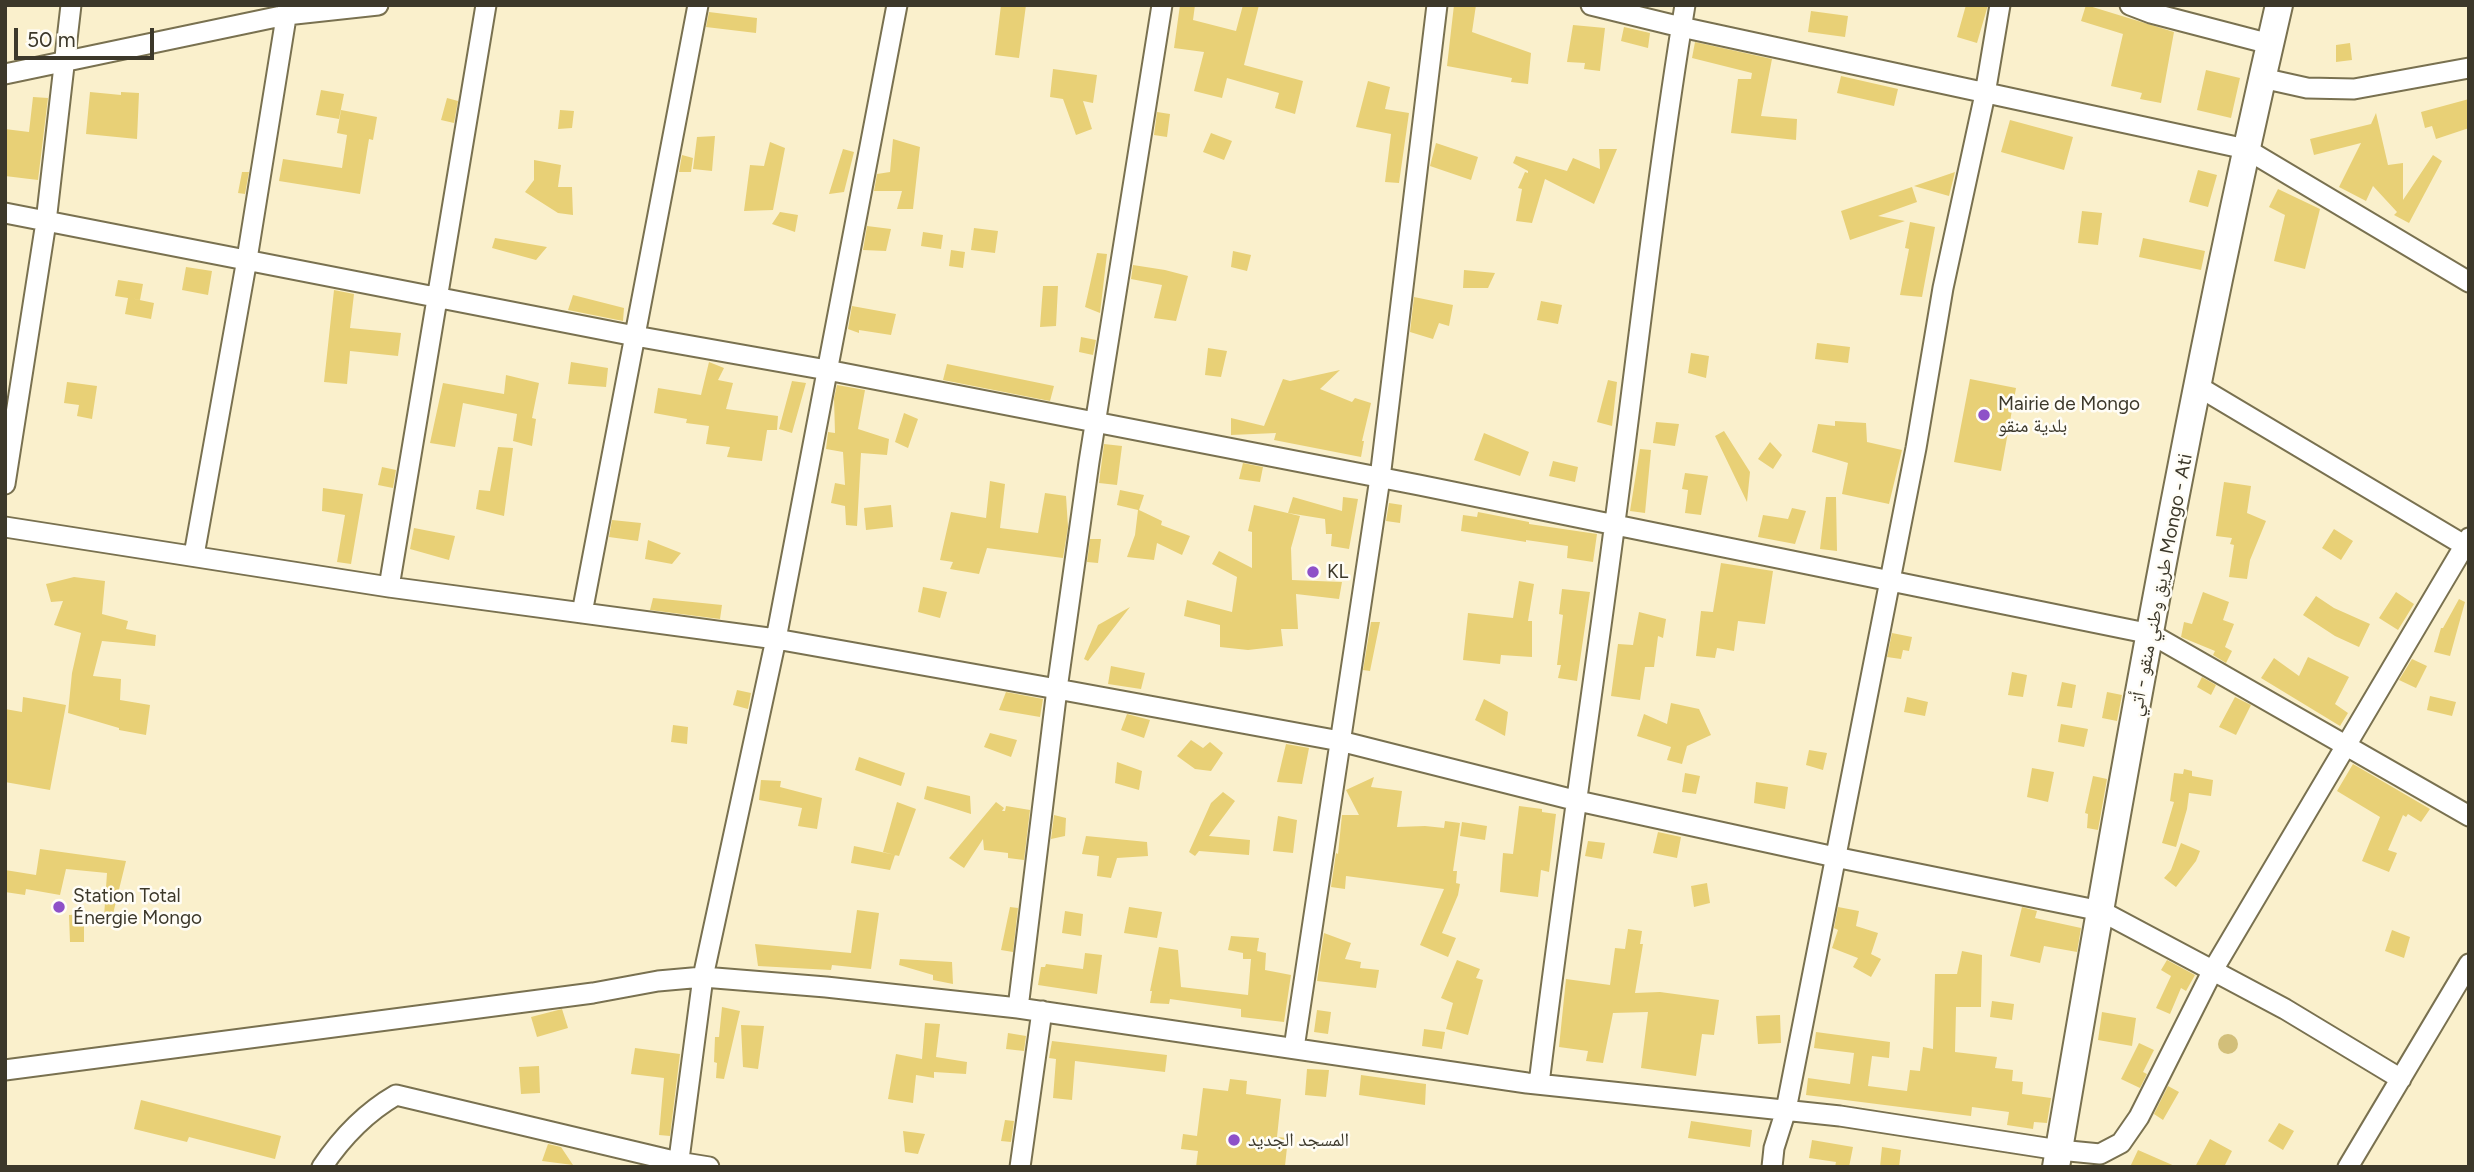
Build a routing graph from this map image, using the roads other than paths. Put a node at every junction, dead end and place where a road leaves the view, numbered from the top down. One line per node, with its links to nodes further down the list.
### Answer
1 (71, 5): 16 (street)
2 (377, 5): 13 (street)
3 (486, 5): 26 (street)
4 (698, 5): 27 (street)
5 (897, 5): 28 (street)
6 (1161, 5): 30 (street)
7 (1437, 5): 31 (street)
8 (1591, 5): 14 (street)
9 (1685, 5): 14 (street)
10 (2000, 5): 20 (street)
11 (2130, 5): 15 (street)
12 (2279, 5): 15 (main road, طريق وطني منقو - أتي Mongo - Ati)
13 (287, 10): 16 (street); 24 (street)
14 (1681, 27): 20 (street); 33 (street)
15 (2270, 44): 19 (main road, طريق وطني منقو - أتي Mongo - Ati)
16 (64, 60): 18 (street); 23 (street)
17 (2469, 68): 19 (street)
18 (5, 74)
19 (2262, 78): 21 (main road, طريق وطني منقو - أتي Mongo - Ati)
20 (1986, 93): 21 (street); 37 (street)
21 (2246, 149): 25 (street); 29 (main road, طريق وطني منقو - أتي Mongo - Ati)
22 (5, 213): 23 (street)
23 (46, 222): 24 (street); 32 (street)
24 (247, 259): 26 (street); 36 (street)
25 (2469, 282)
26 (438, 297): 27 (street); 38 (street)
27 (635, 336): 28 (street); 39 (street)
28 (827, 370): 30 (street); 41 (street)
29 (2199, 387): 35 (street); 40 (main road, طريق وطني منقو - أتي Mongo - Ati)
30 (1095, 422): 31 (street); 42 (street)
31 (1380, 478): 33 (street); 43 (street)
32 (5, 484)
33 (1615, 525): 37 (street); 45 (street)
34 (5, 527): 36 (street)
35 (2467, 544): 44 (street)
36 (194, 555): 38 (street)
37 (1889, 581): 40 (street); 47 (street)
38 (389, 587): 39 (street)
39 (582, 613): 41 (street)
40 (2151, 634): 44 (street); 48 (main road, طريق وطني منقو - أتي Mongo - Ati)
41 (776, 639): 42 (street); 51 (street)
42 (1057, 689): 43 (street); 52 (street)
43 (1340, 741): 45 (street); 54 (street)
44 (2345, 747): 46 (street); 50 (street)
45 (1578, 801): 47 (street); 57 (street)
46 (2469, 816)
47 (1835, 857): 48 (street); 58 (street)
48 (2101, 911): 50 (street); 59 (main road, طريق وطني منقو - أتي Mongo - Ati)
49 (2469, 964): 56 (street)
50 (2213, 970): 56 (street); 59 (street)
51 (703, 977): 52 (street); 55 (street); 60 (street)
52 (1018, 1008): 53 (street)
53 (1042, 1011): 54 (street); 63 (street)
54 (1294, 1048): 57 (street)
55 (5, 1070)
56 (2401, 1079): 65 (street)
57 (1539, 1084): 58 (street)
58 (1786, 1110): 59 (street); 64 (street)
59 (2057, 1158)
60 (678, 1164): 61 (street); 62 (street)
61 (322, 1167)
62 (709, 1167)
63 (1020, 1167)
64 (1772, 1167)
65 (2348, 1167)

